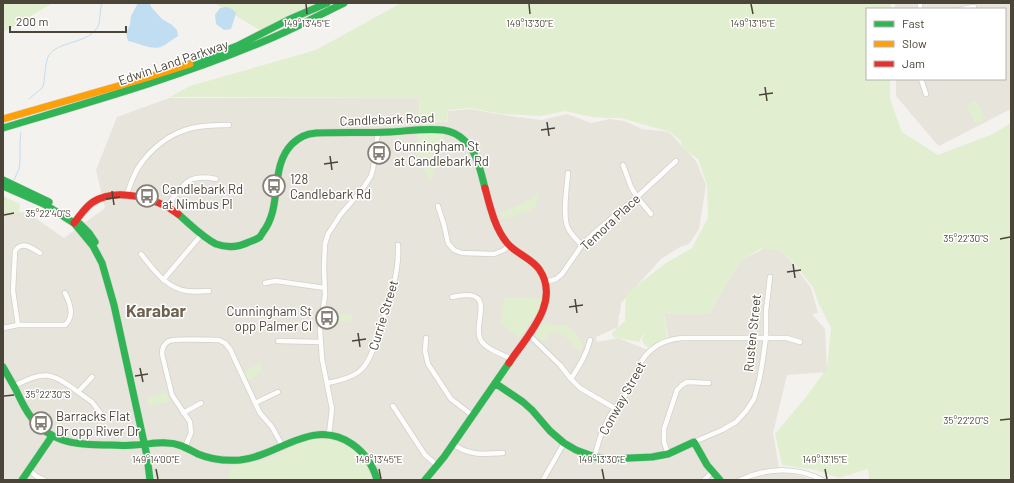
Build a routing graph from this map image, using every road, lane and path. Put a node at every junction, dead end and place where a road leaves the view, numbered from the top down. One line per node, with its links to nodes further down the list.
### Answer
1 (327, 3): 5 (street, Edwin Land Parkway)
2 (344, 3): 7 (street, Edwin Land Parkway)
3 (921, 80): 4 (street)
4 (926, 94)
5 (3, 119)
6 (229, 125): 14 (street)
7 (3, 128)
8 (378, 132): 20 (street, Candlebark Road); 22 (street, Candlebark Road); 30 (street)
9 (676, 160): 15 (street, Temora Place)
10 (623, 165): 15 (street)
11 (568, 173): 23 (street)
12 (216, 179): 16 (street)
13 (9, 185): 19 (street)
14 (126, 196): 16 (street, Candlebark Road); 19 (street, Candlebark Road)
15 (637, 197): 18 (street); 23 (street, Temora Place)
16 (167, 206): 20 (street, Candlebark Road)
17 (438, 206): 22 (street)
18 (651, 214)
19 (75, 222): 65 (street)
20 (202, 234): 27 (street)
21 (398, 245): 47 (street, Currie Street)
22 (509, 245): 29 (street, Candlebark Road)
23 (582, 245): 29 (street, Temora Place)
24 (40, 253): 34 (street)
25 (141, 254): 27 (street)
26 (770, 277): 38 (street, Rusten Street)
27 (163, 280): 31 (street)
28 (264, 282): 30 (street)
29 (546, 282): 36 (street)
30 (325, 288): 41 (street)
31 (209, 291)
32 (65, 294): 34 (street)
33 (452, 297): 43 (street)
34 (18, 324): 35 (street)
35 (3, 328)
36 (529, 334): 43 (street); 46 (street)
37 (426, 338): 59 (street)
38 (766, 338): 42 (street, Conway Street); 56 (street, Conway Street); 62 (street, Rusten Street)
39 (590, 340): 46 (street)
40 (278, 341): 41 (street)
41 (321, 342): 47 (street)
42 (800, 342)
43 (511, 359): 48 (street)
44 (3, 367): 50 (street)
45 (92, 377): 51 (street)
46 (571, 379): 56 (street)
47 (327, 383): 60 (street)
48 (495, 383): 59 (street); 64 (street, Rusten Street)
49 (710, 383): 69 (street)
50 (14, 386): 51 (street); 61 (street)
51 (78, 392): 58 (street)
52 (278, 392): 54 (street)
53 (201, 402): 57 (street)
54 (255, 403): 57 (street); 66 (street)
55 (393, 406): 71 (street)
56 (616, 409): 70 (street, Conway Street)
57 (183, 413): 67 (street)
58 (102, 415)
59 (472, 415): 63 (street)
60 (329, 434): 66 (street); 78 (street)
61 (52, 436): 65 (street); 72 (street)
62 (694, 442): 69 (street, Rusten Street); 73 (street)
63 (453, 444): 68 (street); 71 (street)
64 (564, 444): 70 (street, Rusten Street); 80 (street)
65 (144, 445): 67 (street); 77 (street)
66 (282, 445): 67 (street)
67 (185, 447)
68 (503, 453)
69 (668, 454): 70 (street, Rusten Street)
70 (595, 457)
71 (438, 466): 79 (street)
72 (29, 470): 75 (street); 76 (street)
73 (712, 472): 81 (street); 82 (street)
74 (809, 474): 83 (street); 84 (street); 85 (street)
75 (22, 480)
76 (44, 480)
77 (152, 480)
78 (377, 480)
79 (425, 480)
80 (543, 480)
81 (704, 480)
82 (720, 480)
83 (740, 480)
84 (807, 480)
85 (822, 480)

